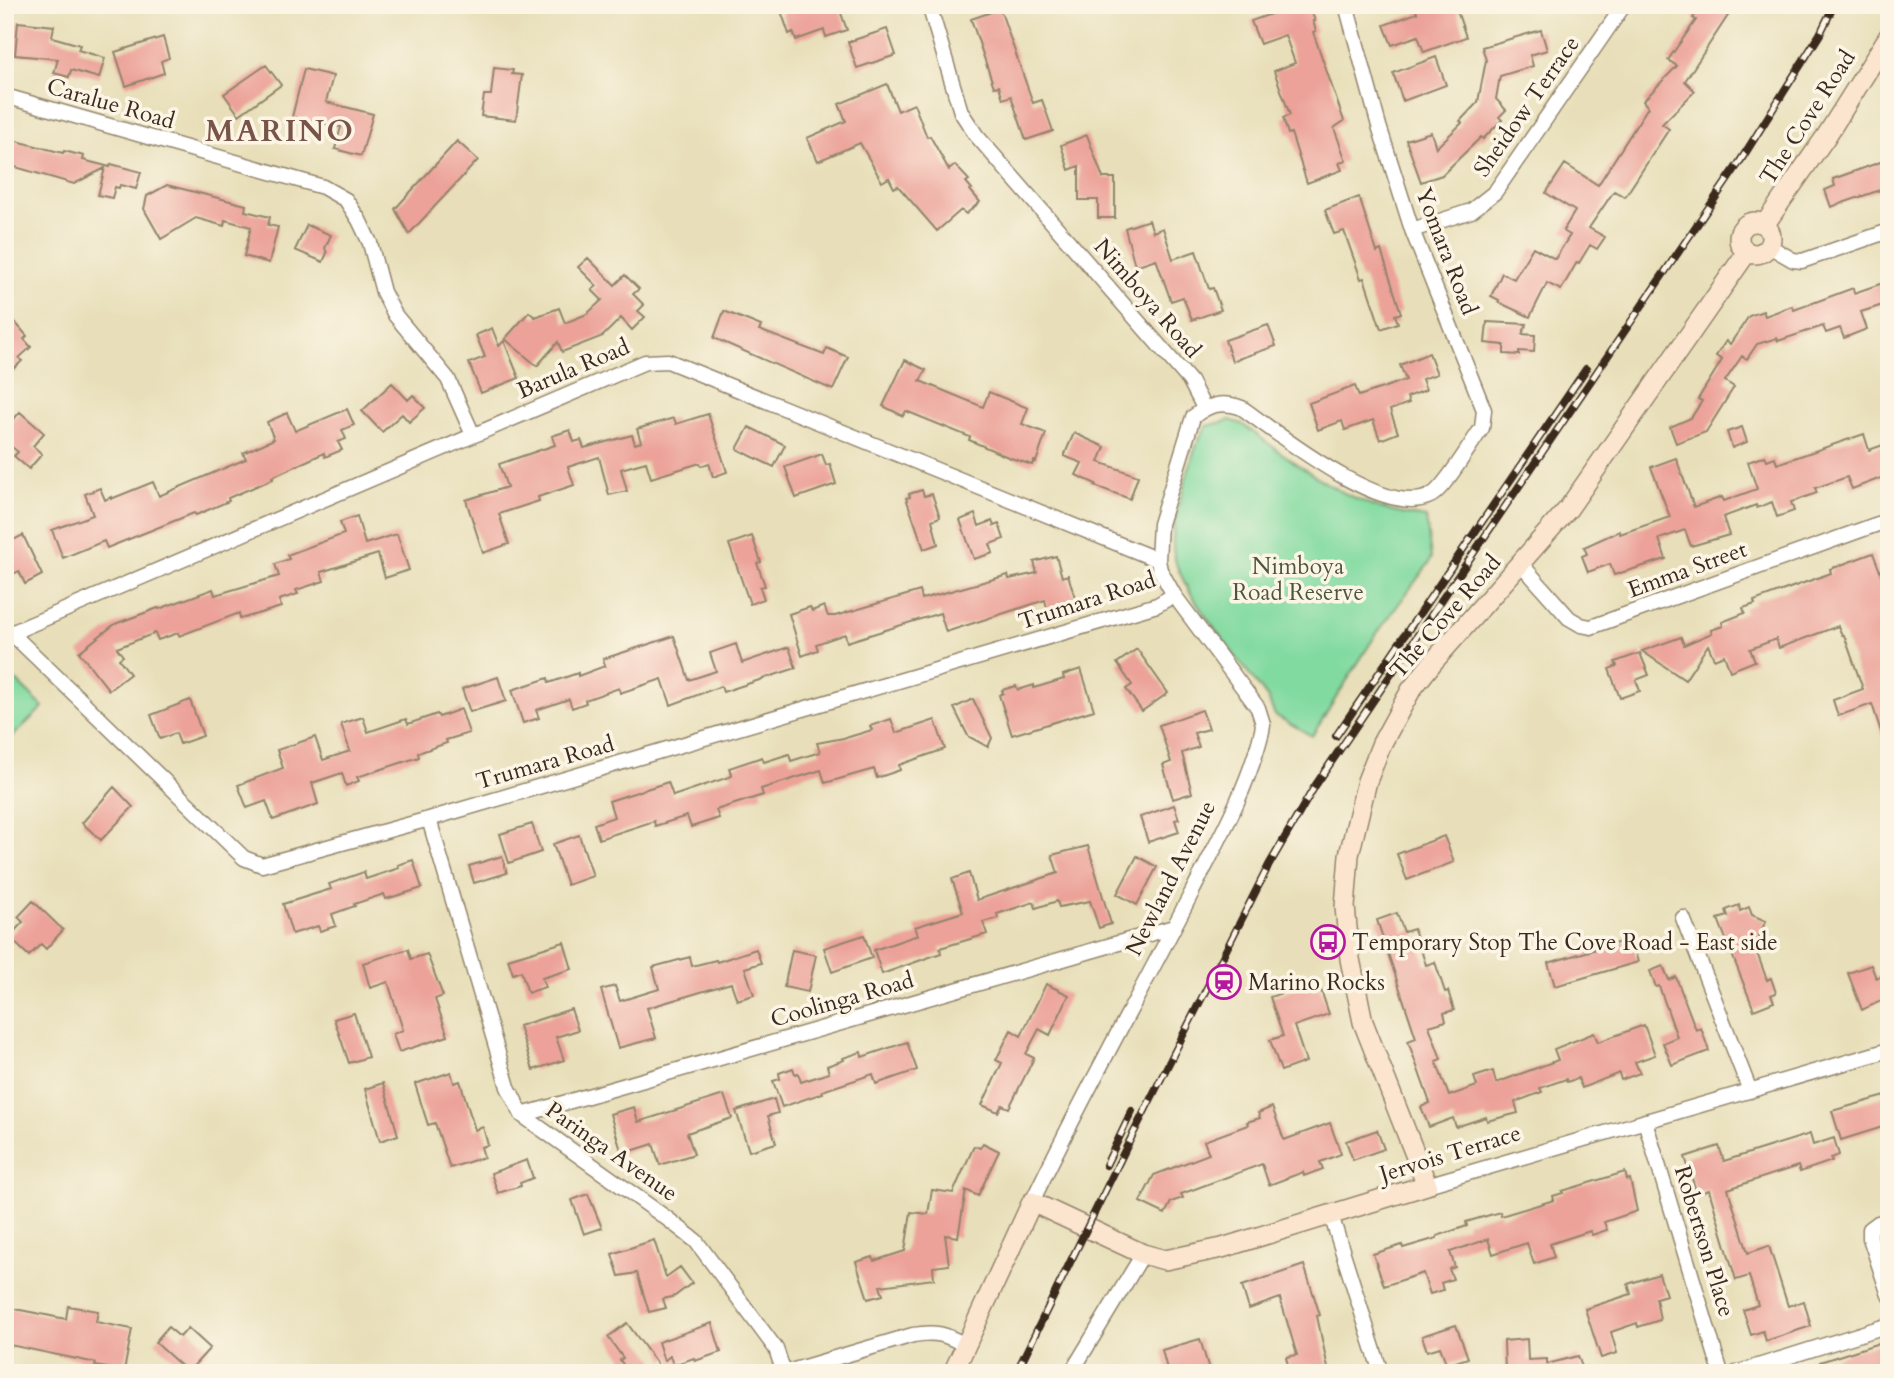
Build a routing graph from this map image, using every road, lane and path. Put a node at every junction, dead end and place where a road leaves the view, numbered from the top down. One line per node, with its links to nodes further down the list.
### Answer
1 (929, 5): 11 (street, Nimboya Road)
2 (1346, 5): 7 (street, Yomara Road)
3 (1624, 5): 7 (street, Sheidow Terrace)
4 (1889, 36): 6 (street, The Cove Road)
5 (5, 96): 12 (street, Caralue Road)
6 (1765, 224): 9 (street); 10 (street)
7 (1412, 230): 11 (street, Yomara Road)
8 (1889, 231): 9 (street)
9 (1769, 246): 10 (street)
10 (1747, 252): 15 (street, The Cove Road)
11 (1204, 408): 14 (street, Newland Avenue)
12 (473, 435): 14 (street, Barula Road); 17 (street, Barula Road)
13 (1889, 520): 15 (street, Emma Street)
14 (1158, 560): 16 (street, Newland Avenue)
15 (1521, 565): 25 (street, The Cove Road)
16 (1174, 595): 18 (street, Trumara Road); 20 (street, Newland Avenue)
17 (8, 630): 18 (street, Trumara Road)
18 (429, 819): 23 (street, Paringa Avenue)
19 (1683, 918): 22 (street)
20 (1174, 927): 23 (street, Coolinga Road); 26 (street, Newland Avenue)
21 (1889, 1050): 22 (street, Jervois Terrace)
22 (1750, 1091): 24 (street, Jervois Terrace)
23 (522, 1115): 33 (street, Paringa Avenue)
24 (1645, 1121): 25 (street, Jervois Terrace); 37 (street, Robertson Place)
25 (1427, 1185): 27 (street, Jervois Terrace)
26 (1032, 1202): 29 (street, Jervois Terrace); 32 (street, Newland Avenue)
27 (1331, 1214): 29 (street, Jervois Terrace); 36 (street)
28 (1889, 1220): 30 (street)
29 (1143, 1254): 35 (street)
30 (1889, 1295)
31 (1889, 1325): 38 (street)
32 (964, 1345): 33 (street); 34 (street, Newland Avenue)
33 (784, 1373)
34 (953, 1373)
35 (1071, 1373)
36 (1381, 1373)
37 (1721, 1373)
38 (1736, 1373)

